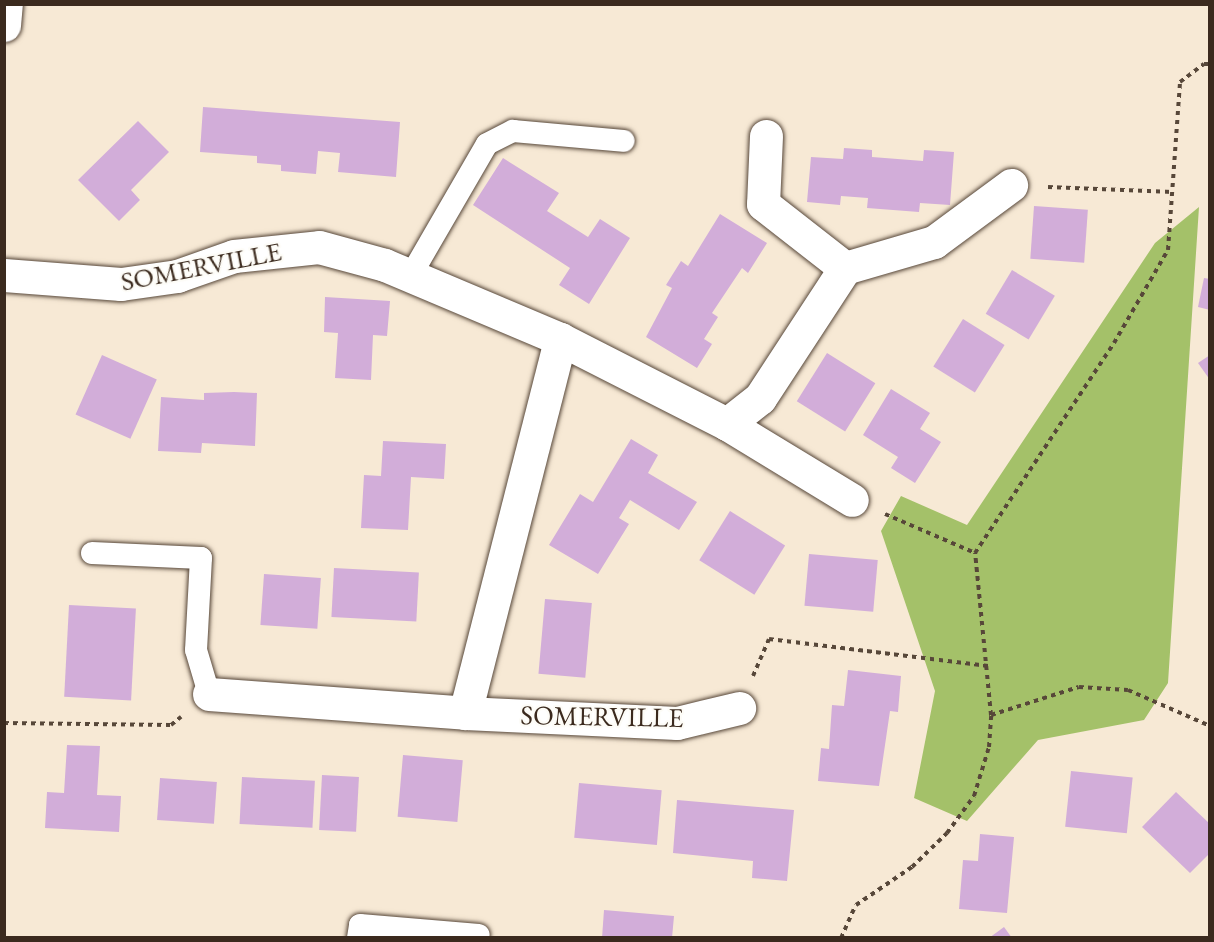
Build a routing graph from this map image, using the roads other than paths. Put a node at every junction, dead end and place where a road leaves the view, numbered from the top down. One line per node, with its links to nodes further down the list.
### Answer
1 (6, 4): 2 (street)
2 (4, 26)
3 (766, 136): 6 (street)
4 (624, 141): 8 (lane)
5 (1011, 185): 6 (street)
6 (845, 268): 10 (street)
7 (4, 275): 8 (street, SOMERVILLE)
8 (411, 275): 9 (street, SOMERVILLE)
9 (560, 339): 10 (street, SOMERVILLE); 15 (street)
10 (727, 424): 11 (street, SOMERVILLE)
11 (852, 500)
12 (92, 554): 13 (lane)
13 (209, 694): 15 (street, SOMERVILLE)
14 (739, 708): 15 (street, SOMERVILLE)
15 (465, 713)
16 (479, 935): 17 (lane)
17 (358, 938)

